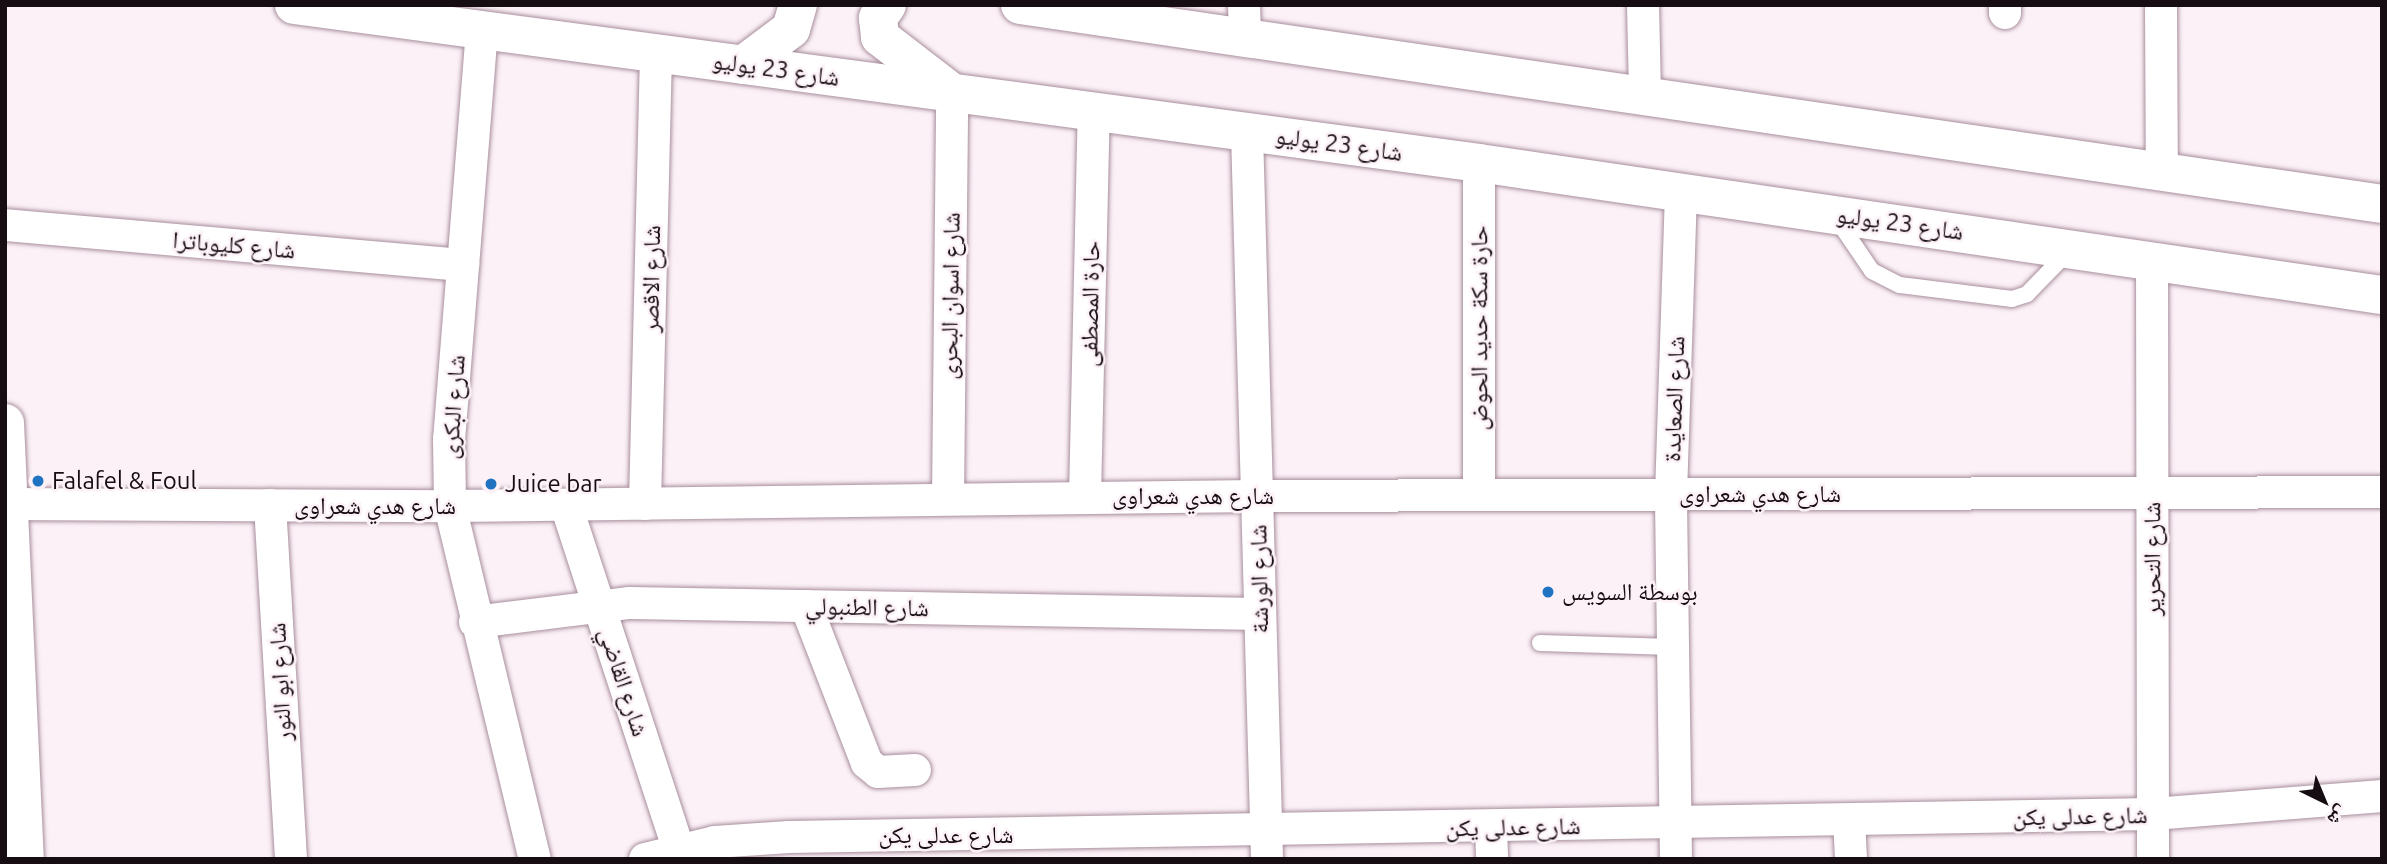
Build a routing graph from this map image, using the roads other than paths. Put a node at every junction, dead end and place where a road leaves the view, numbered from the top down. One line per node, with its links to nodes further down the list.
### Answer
1 (293, 5): 9 (main road, شارع 23 يوليو)
2 (798, 5): 11 (main road)
3 (887, 5): 12 (main road)
4 (1020, 5): 7 (main road)
5 (1643, 5): 13 (street)
6 (2161, 5): 17 (street)
7 (1097, 11): 8 (main road)
8 (1245, 22): 13 (main road)
9 (482, 30): 10 (main road, شارع 23 يوليو); 24 (street, شارع البكرى)
10 (656, 53): 11 (main road, شارع 23 يوليو); 35 (street, شارع الاقصر)
11 (743, 65): 12 (main road, شارع 23 يوليو)
12 (952, 93): 14 (main road, شارع 23 يوليو); 33 (street, شارع اسوان البحرى)
13 (1645, 96): 17 (main road)
14 (1094, 112): 15 (main road, شارع 23 يوليو); 32 (street, حارة المصطفى)
15 (1247, 132): 16 (main road, شارع 23 يوليو); 31 (street, شارع الورشة)
16 (1479, 163): 18 (main road, شارع 23 يوليو); 29 (street, حارة سكة حديد الحوض)
17 (2162, 172): 19 (main road)
18 (1681, 192): 20 (main road, شارع 23 يوليو); 30 (street, شارع الصعايدة)
19 (2382, 204)
20 (1832, 214): 22 (main road, شارع 23 يوليو); 22 (lane)
21 (5, 225): 24 (street, شارع كليوباترا)
22 (2072, 248): 23 (main road, شارع 23 يوليو)
23 (2152, 260): 25 (main road, شارع 23 يوليو); 28 (street, شارع التحرير)
24 (463, 265): 38 (street, شارع البكرى)
25 (2382, 295)
26 (5, 423): 34 (main road)
27 (2382, 492): 28 (street, شارع هدي شعراوى)
28 (2152, 493): 30 (street, شارع هدي شعراوى); 47 (street, شارع التحرير)
29 (1479, 494): 30 (street, شارع هدي شعراوى); 31 (street, شارع هدي شعراوى)
30 (1671, 494): 44 (street, شارع الصعايدة)
31 (1257, 496): 32 (street, شارع هدي شعراوى); 41 (street, شارع الورشة)
32 (1085, 497): 33 (street, شارع هدي شعراوى)
33 (948, 499): 35 (street, شارع هدي شعراوى)
34 (7, 504): 36 (street, شارع هدي شعراوى); 54 (main road)
35 (645, 504): 37 (street, شارع هدي شعراوى)
36 (270, 505): 38 (street, شارع هدي شعراوى); 55 (street, شارع ابو النور)
37 (566, 505): 38 (street, شارع هدي شعراوى); 39 (street, شارع القاضي)
38 (450, 506): 42 (street, شارع البكرى)
39 (598, 605): 40 (street, شارع الطنبولي); 42 (street, شارع الطنبولي); 53 (street, شارع القاضي)
40 (806, 606): 41 (street, شارع الطنبولي); 45 (street)
41 (1260, 614): 51 (street, شارع الورشة)
42 (475, 622): 56 (street, شارع البكرى)
43 (1540, 643): 44 (lane)
44 (1672, 647): 49 (street, شارع الصعايدة)
45 (915, 770)
46 (2382, 796): 47 (street, شارع عدلى يكن)
47 (2153, 814): 48 (street, شارع عدلى يكن); 61 (street, شارع التحرير)
48 (1849, 820): 49 (street, شارع عدلى يكن); 60 (street)
49 (1675, 823): 50 (street, شارع عدلى يكن); 59 (street, شارع الصعايدة)
50 (1491, 827): 51 (street, شارع عدلى يكن); 58 (street)
51 (1267, 845): 52 (street, شارع عدلى يكن)
52 (1024, 847): 53 (street, شارع عدلى يكن)
53 (680, 854): 57 (street, شارع عدلى يكن)
54 (25, 859)
55 (290, 859)
56 (535, 859)
57 (645, 859)
58 (1493, 859)
59 (1676, 859)
60 (1852, 859)
61 (2153, 859)

